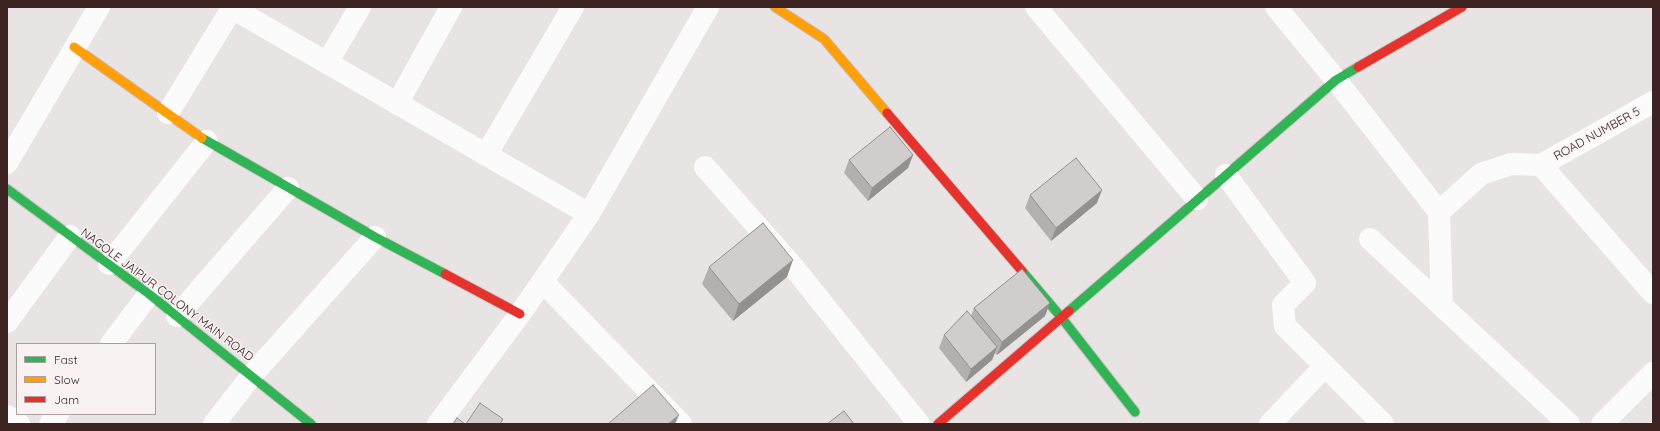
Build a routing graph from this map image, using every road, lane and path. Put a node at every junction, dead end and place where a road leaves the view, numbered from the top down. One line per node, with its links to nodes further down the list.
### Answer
1 (99, 7): 11 (street)
2 (233, 7): 12 (street); 16 (street)
3 (360, 7): 12 (street)
4 (451, 7): 15 (street)
5 (573, 7): 18 (street)
6 (708, 7): 27 (street)
7 (775, 7): 38 (street)
8 (1036, 7): 25 (street)
9 (1276, 7): 13 (street)
10 (1462, 7): 13 (street)
11 (74, 47): 16 (street); 19 (street)
12 (327, 64): 15 (street)
13 (1336, 80): 22 (street); 26 (street)
14 (1653, 102): 20 (street, ROAD NUMBER 5)
15 (397, 104): 18 (street)
16 (168, 113): 17 (street)
17 (207, 141): 23 (street); 31 (street)
18 (486, 155): 27 (street)
19 (7, 163)
20 (1541, 165): 26 (street); 33 (street)
21 (705, 167): 53 (street)
22 (1226, 175): 25 (street); 41 (street)
23 (288, 188): 29 (street); 37 (street)
24 (7, 189): 28 (street, NAGOLE JAIPUR COLONY MAIN ROAD)
25 (1198, 199): 38 (street)
26 (1439, 212): 35 (street)
27 (588, 214): 32 (street)
28 (70, 236): 31 (street, NAGOLE JAIPUR COLONY MAIN ROAD); 39 (street)
29 (375, 237): 36 (street); 43 (street)
30 (1370, 239): 35 (street)
31 (109, 264): 34 (street, NAGOLE JAIPUR COLONY MAIN ROAD)
32 (543, 282): 36 (street); 52 (street)
33 (1653, 293)
34 (149, 294): 37 (street, NAGOLE JAIPUR COLONY MAIN ROAD); 40 (street)
35 (1442, 306): 57 (street)
36 (520, 314): 51 (street)
37 (177, 316): 43 (street, NAGOLE JAIPUR COLONY MAIN ROAD)
38 (1062, 317): 44 (street); 54 (street)
39 (7, 322)
40 (112, 343)
41 (1324, 366): 55 (street); 56 (street)
42 (1653, 374): 58 (street)
43 (252, 375): 49 (street); 50 (street, NAGOLE JAIPUR COLONY MAIN ROAD)
44 (1135, 412)
45 (57, 415): 48 (street)
46 (7, 416): 47 (street)
47 (19, 424)
48 (50, 424)
49 (214, 424)
50 (311, 424)
51 (438, 424)
52 (681, 424)
53 (919, 424)
54 (938, 424)
55 (1270, 424)
56 (1383, 424)
57 (1568, 424)
58 (1602, 424)

